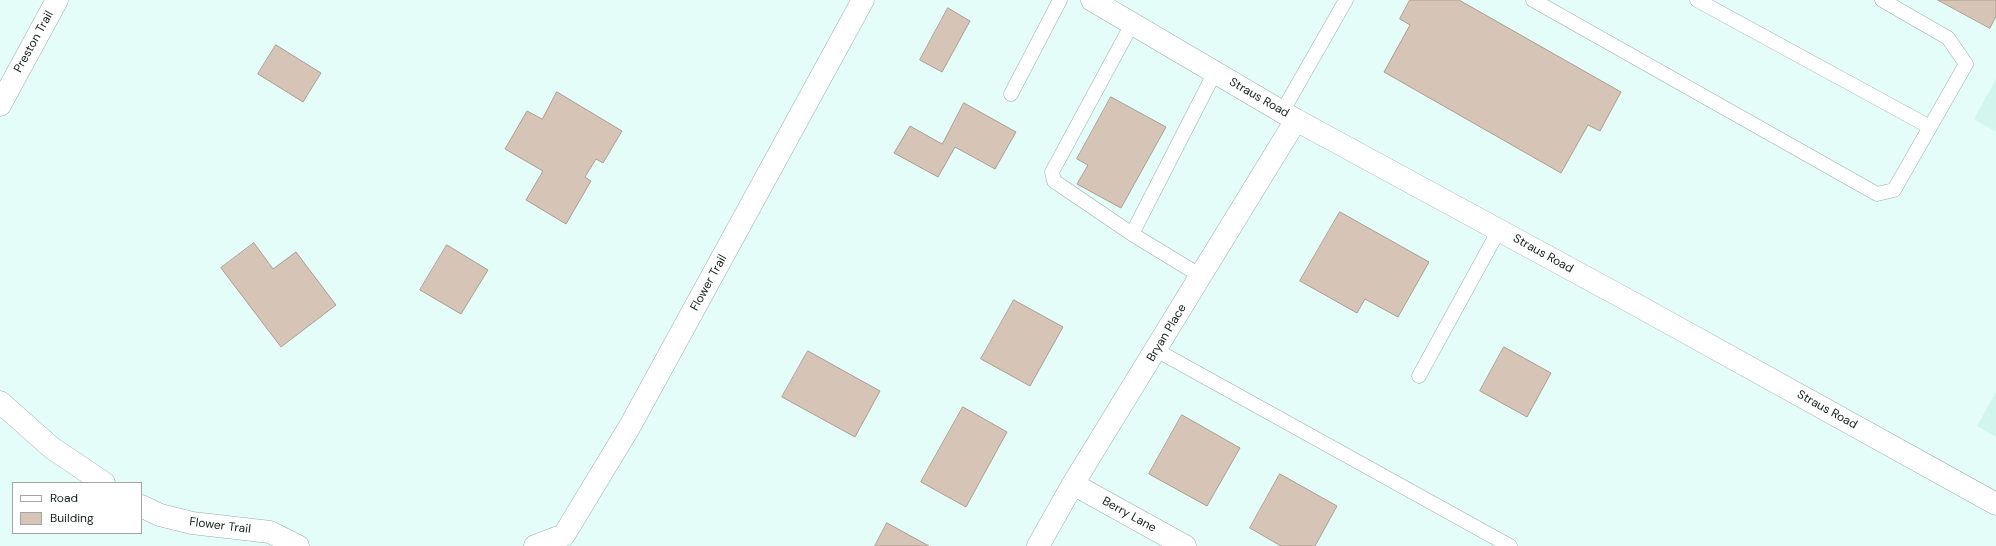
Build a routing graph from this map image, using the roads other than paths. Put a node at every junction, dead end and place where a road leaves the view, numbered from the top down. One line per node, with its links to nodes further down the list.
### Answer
1 (57, 0): 12 (street, Preston Trail)
2 (863, 0): 26 (street, Flower Trail)
3 (1060, 0): 11 (lane)
4 (1092, 0): 9 (street, Straus Road)
5 (1346, 0): 13 (lane)
6 (1533, 0): 14 (lane)
7 (1697, 0): 14 (lane)
8 (1882, 0): 14 (lane)
9 (1132, 24): 10 (street, Straus Road); 16 (lane)
10 (1215, 72): 13 (street, Straus Road); 16 (lane)
11 (1011, 94)
12 (0, 105)
13 (1289, 116): 15 (street, Straus Road); 17 (street, Bryan Place)
14 (1930, 127)
15 (1499, 230): 19 (lane); 23 (street, Straus Road)
16 (1132, 234): 17 (lane)
17 (1202, 276): 18 (street, Bryan Place)
18 (1156, 350): 22 (street, Bryan Place); 29 (lane)
19 (1419, 376)
20 (0, 402): 21 (street)
21 (103, 482)
22 (1073, 484): 27 (street, Bryan Place); 28 (street, Berry Lane)
23 (1996, 504)
24 (142, 506): 25 (street, Flower Trail)
25 (298, 546)
26 (535, 546)
27 (1038, 546)
28 (1185, 546)
29 (1510, 546)

